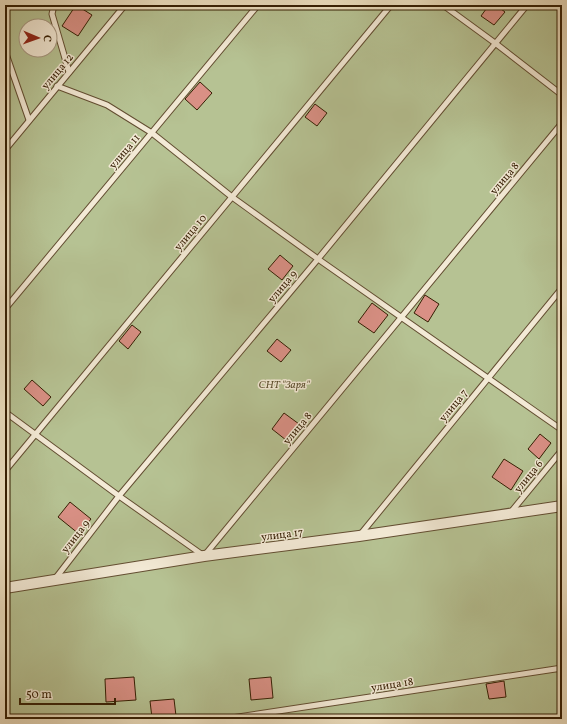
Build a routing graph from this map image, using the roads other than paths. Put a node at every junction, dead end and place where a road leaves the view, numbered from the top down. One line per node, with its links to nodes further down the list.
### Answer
1 (54, 5): 9 (lane)
2 (125, 5): 9 (lane, улица 12)
3 (258, 5): 14 (lane, улица 11)
4 (391, 5): 16 (lane, улица 10)
5 (443, 5): 7 (lane)
6 (527, 5): 7 (lane, улица 9)
7 (495, 43): 11 (lane); 17 (lane, улица 9)
8 (5, 51): 12 (lane)
9 (69, 72): 10 (lane, улица 12)
10 (57, 86): 12 (lane, улица 12); 14 (lane)
11 (562, 95)
12 (29, 120): 15 (lane, улица 12)
13 (562, 123): 20 (lane, улица 8)
14 (152, 133): 16 (lane); 19 (lane, улица 11)
15 (5, 150)
16 (232, 197): 17 (lane); 24 (lane, улица 10)
17 (318, 259): 20 (lane); 27 (lane, улица 9)
18 (562, 288): 21 (lane, улица 7)
19 (5, 309)
20 (402, 317): 21 (lane); 31 (lane, улица 8)
21 (488, 379): 23 (lane); 30 (lane, улица 7)
22 (5, 412): 24 (lane)
23 (562, 430)
24 (35, 435): 26 (lane, улица 10); 27 (lane)
25 (562, 450): 29 (lane, улица 6)
26 (5, 471)
27 (119, 496): 31 (lane); 32 (lane, улица 9)
28 (562, 506): 29 (street, улица 17)
29 (510, 514): 30 (street, улица 17)
30 (360, 536): 31 (street, улица 17)
31 (204, 556): 32 (street, улица 17)
32 (53, 581): 33 (street, улица 17)
33 (5, 588)
34 (562, 668): 35 (lane, улица 18)
35 (225, 719)

